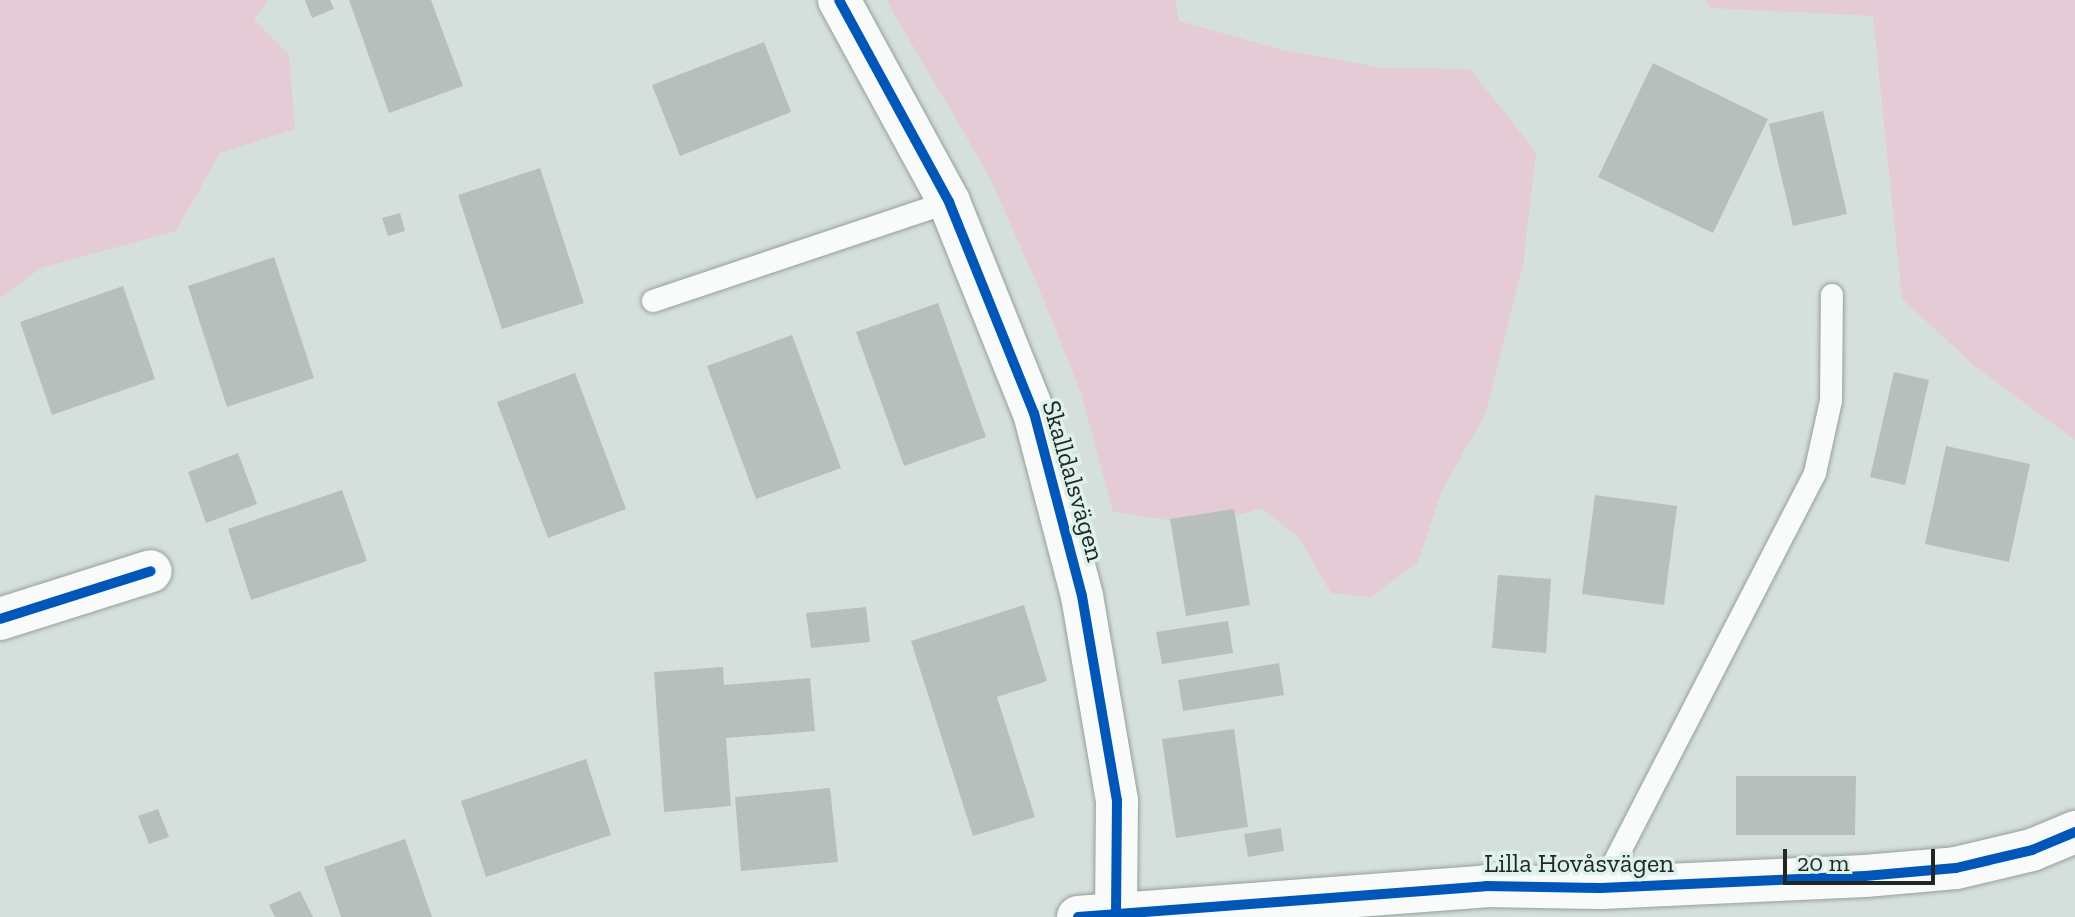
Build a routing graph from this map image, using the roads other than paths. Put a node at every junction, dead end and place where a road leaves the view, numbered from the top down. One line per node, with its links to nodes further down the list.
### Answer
1 (839, 0): 2 (street, Skalldalsvägen)
2 (949, 202): 4 (lane); 9 (street, Skalldalsvägen)
3 (1832, 295): 8 (lane)
4 (653, 301)
5 (151, 571): 6 (street)
6 (0, 619)
7 (2075, 832): 8 (street, Lilla Hovåsvägen)
8 (1601, 888): 9 (street, Lilla Hovåsvägen)
9 (1104, 916)

